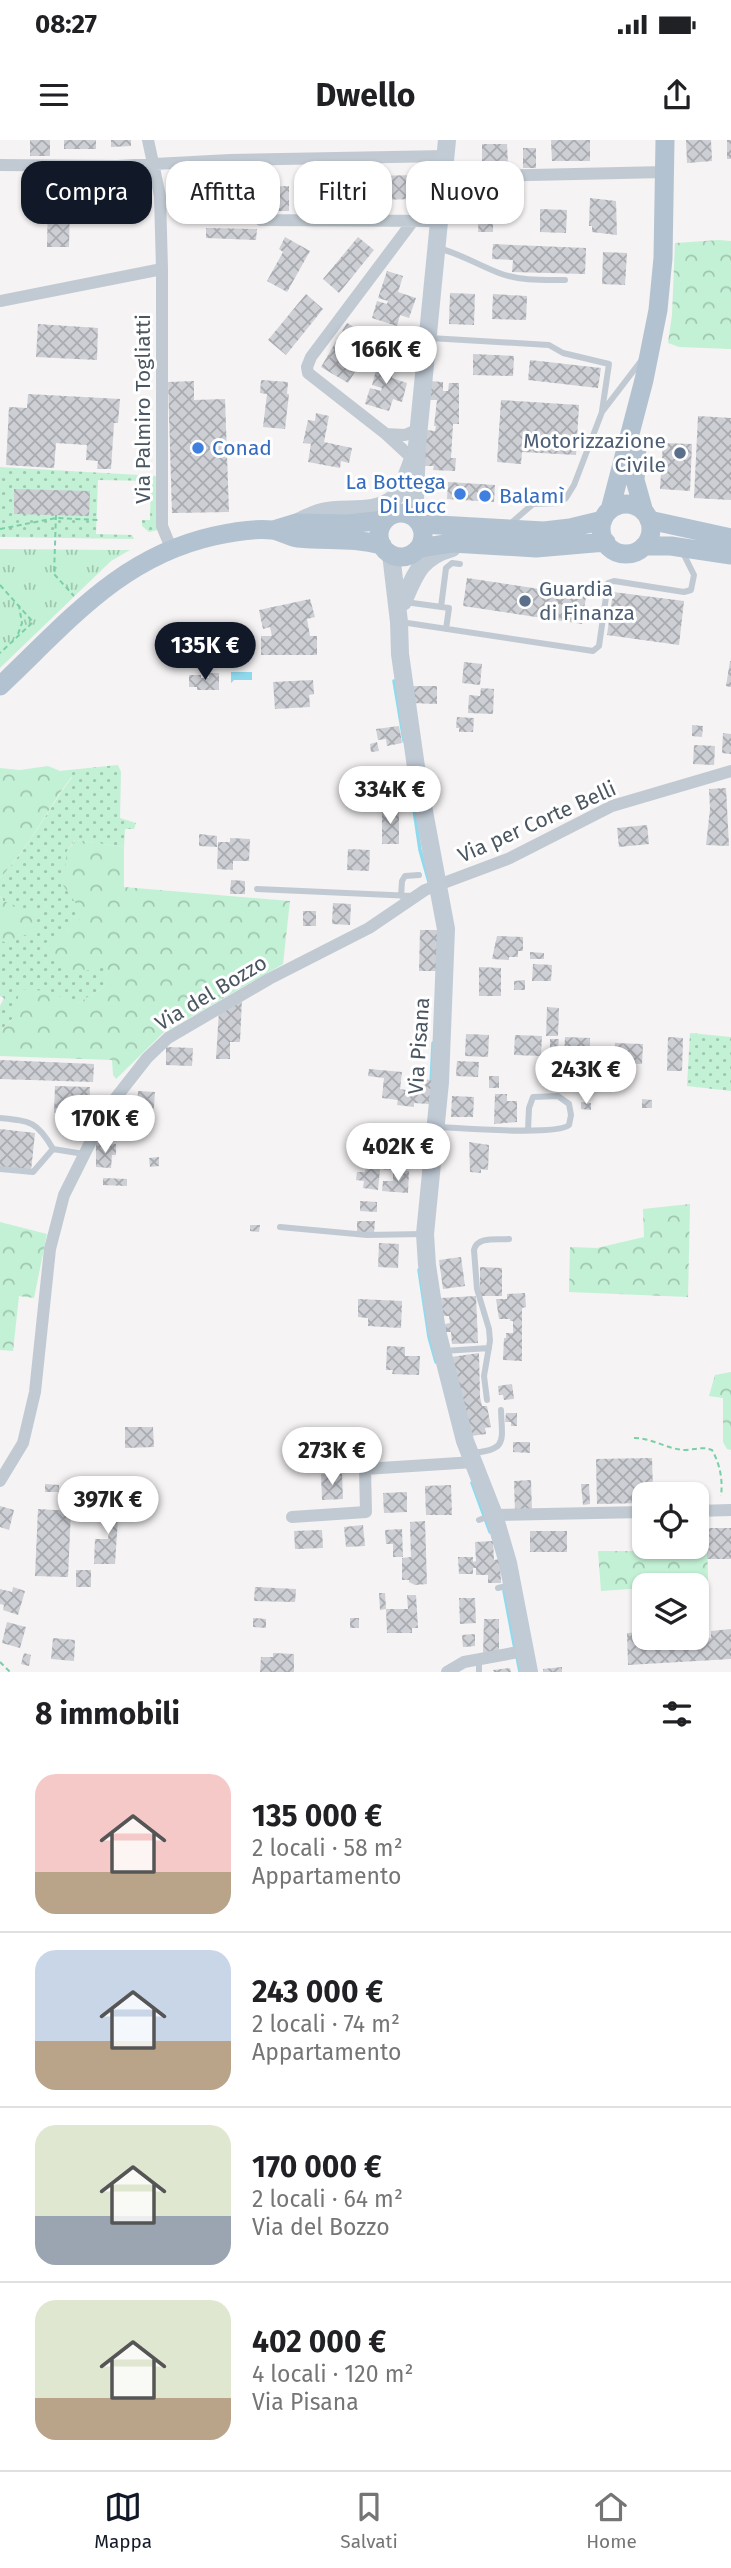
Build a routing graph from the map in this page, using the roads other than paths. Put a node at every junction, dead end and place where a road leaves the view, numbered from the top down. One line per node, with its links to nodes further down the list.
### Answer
1 (148, 140): 5 (street, Via Palmiro Togliatti)
2 (665, 140): 9 (main road)
3 (446, 148): 4 (street)
4 (230, 160): 6 (street); 11 (street)
5 (152, 161)
6 (152, 163): 15 (street, Via Palmiro Togliatti)
7 (0, 165): 8 (street)
8 (21, 165)
9 (665, 173): 10 (street); 19 (main road)
10 (524, 176)
11 (406, 220)
12 (410, 224): 22 (street)
13 (438, 224): 14 (main road, Via Pisana)
14 (436, 248): 16 (lane); 18 (main road, Via Pisana)
15 (162, 269): 17 (street); 35 (street, Via Palmiro Togliatti)
16 (565, 280)
17 (0, 301)
18 (428, 337): 21 (lane); 23 (main road, Via Pisana)
19 (651, 348): 20 (main road); 21 (lane)
20 (644, 380): 24 (main road); 25 (main road)
21 (602, 412): 29 (lane)
22 (386, 434): 23 (street); 23 (street)
23 (417, 445): 26 (main road, Via Pisana); 27 (main road, Via Pisana); 28 (main road)
24 (607, 515): 25 (main road); 29 (main road); 32 (main road)
25 (647, 516): 31 (main road); 34 (main road)
26 (389, 518): 27 (main road); 28 (main road); 37 (main road, Via Pisana)
27 (419, 522): 29 (main road); 38 (main road, Via Pisana)
28 (296, 523): 30 (main road)
29 (506, 529)
30 (273, 530): 35 (main road); 37 (main road)
31 (731, 538)
32 (606, 542): 33 (main road); 34 (main road)
33 (468, 544): 38 (main road); 41 (main road)
34 (644, 546): 36 (main road)
35 (170, 548): 45 (main road)
36 (681, 548): 39 (main road); 44 (lane)
37 (386, 550): 38 (main road); 43 (main road, Via Pisana)
38 (418, 550): 41 (main road, Via Pisana)
39 (731, 555)
40 (460, 564): 42 (lane)
41 (403, 602): 42 (lane); 43 (main road, Via Pisana)
42 (441, 607): 44 (lane)
43 (399, 622): 44 (lane); 49 (main road, Via Pisana)
44 (446, 629)
45 (0, 685)
46 (731, 771): 49 (street, Via per Corte Belli)
47 (419, 874): 50 (lane)
48 (257, 889): 50 (lane)
49 (428, 889): 50 (lane); 52 (main road, Via Pisana); 55 (street, Via del Bozzo)
50 (401, 896)
51 (0, 1118): 54 (lane)
52 (436, 1127): 53 (lane); 58 (main road, Via Pisana)
53 (528, 1130): 53 (lane)
54 (53, 1149): 55 (lane); 56 (lane)
55 (84, 1154): 65 (street, Via del Bozzo)
56 (0, 1169)
57 (280, 1227): 58 (lane)
58 (420, 1234): 61 (main road, Via Pisana)
59 (509, 1239): 60 (lane)
60 (489, 1348): 61 (lane); 62 (lane)
61 (442, 1352): 64 (main road, Via Pisana)
62 (487, 1400)
63 (501, 1410): 64 (lane)
64 (472, 1457): 69 (street); 70 (main road, Via Pisana)
65 (0, 1481)
66 (709, 1510): 67 (street)
67 (731, 1510)
68 (632, 1512): 70 (street)
69 (292, 1517)
70 (487, 1517): 71 (main road, Via Pisana)
71 (518, 1652): 72 (street); 74 (main road, Via Pisana)
72 (479, 1666): 73 (street)
73 (447, 1672)
74 (529, 1672)

